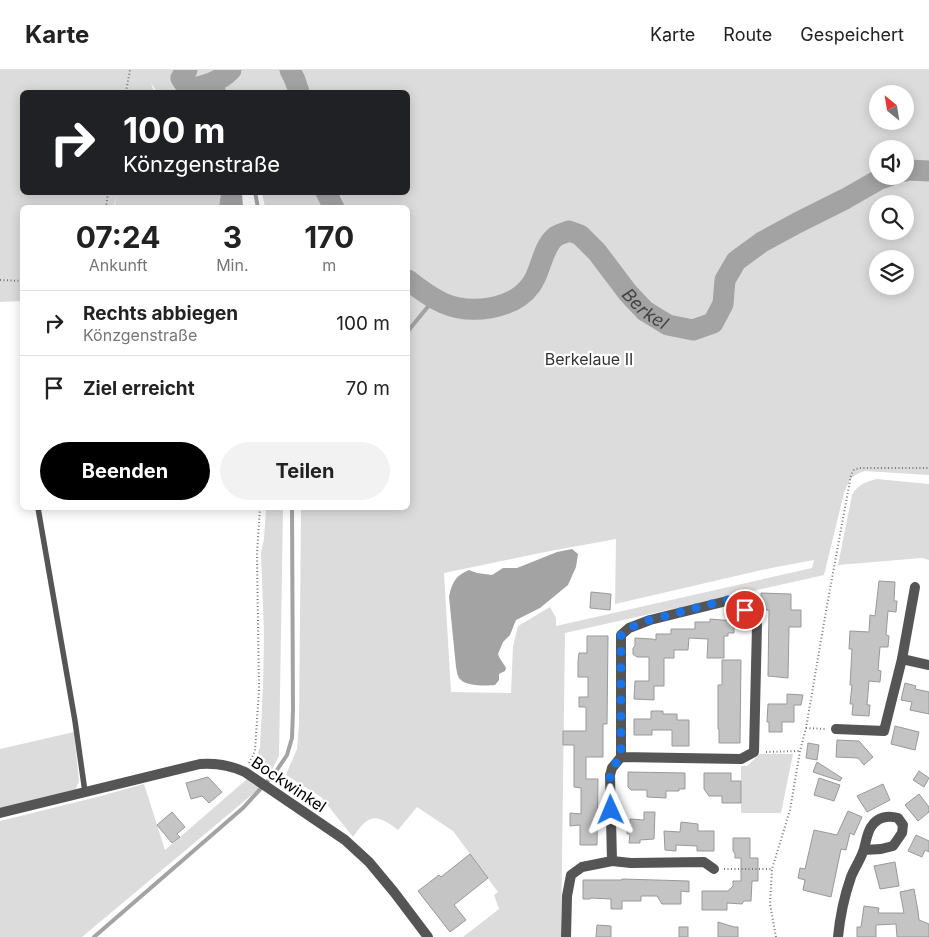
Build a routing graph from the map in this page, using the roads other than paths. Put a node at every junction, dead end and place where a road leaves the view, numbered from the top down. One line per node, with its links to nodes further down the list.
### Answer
1 (38, 510): 7 (lane)
2 (915, 587): 3 (street)
3 (902, 659): 4 (street); 5 (street)
4 (929, 665)
5 (836, 729)
6 (621, 757): 6 (street); 10 (street)
7 (85, 792): 8 (street, Bockwinkel); 12 (street, Bockwinkel)
8 (0, 813)
9 (864, 850): 14 (street)
10 (612, 861): 11 (street); 13 (street)
11 (714, 869)
12 (428, 937)
13 (566, 937)
14 (838, 937)

